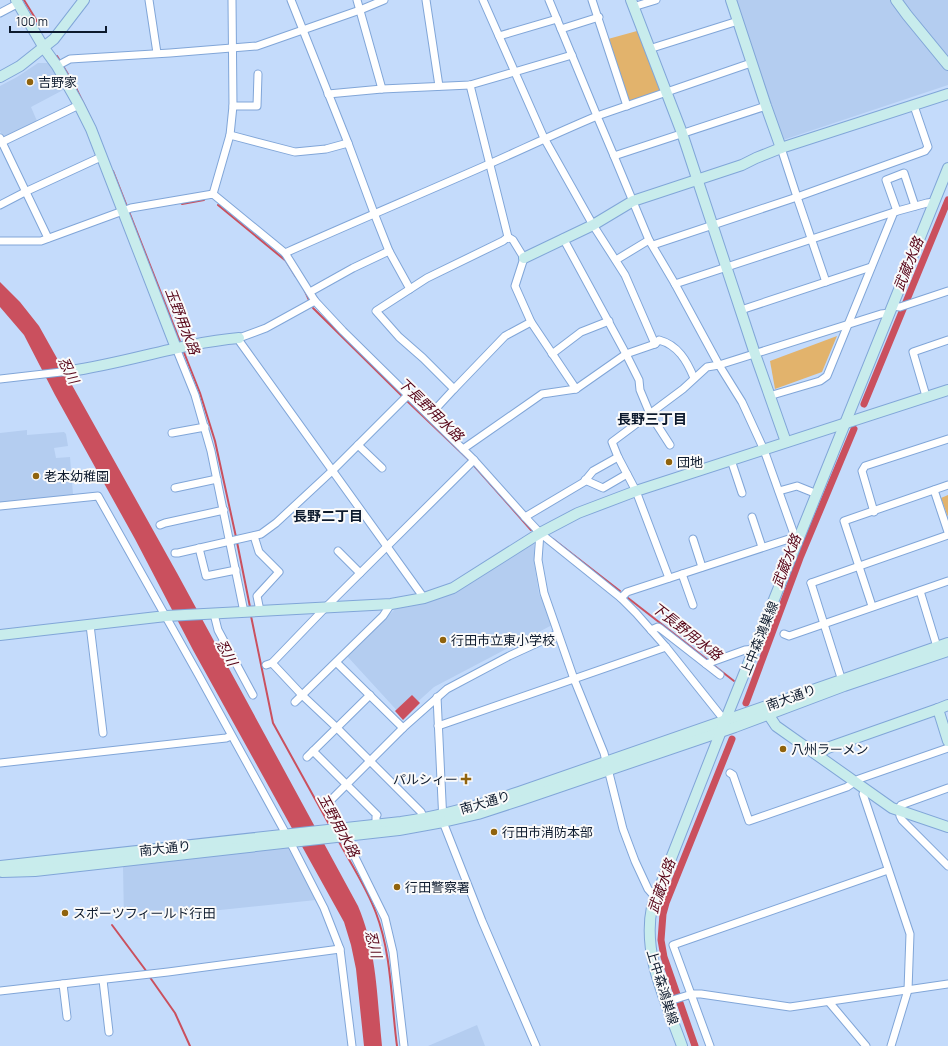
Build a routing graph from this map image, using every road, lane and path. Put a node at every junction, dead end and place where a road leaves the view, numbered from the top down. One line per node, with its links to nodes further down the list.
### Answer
1 (84, 0): 24 (street)
2 (149, 0): 27 (street)
3 (232, 0): 25 (street)
4 (291, 0): 22 (street)
5 (357, 0): 16 (street)
6 (384, 0): 16 (street)
7 (426, 0): 36 (street)
8 (483, 0): 23 (street)
9 (549, 0): 19 (street)
10 (592, 0): 18 (street)
11 (656, 0): 15 (street)
12 (731, 0): 20 (street)
13 (896, 0): 31 (street)
14 (18, 2): 17 (street); 24 (street)
15 (632, 4): 26 (street)
16 (360, 10): 22 (street); 37 (street)
17 (0, 13)
18 (599, 17): 21 (street); 43 (street)
19 (557, 19): 21 (street); 23 (street)
20 (738, 21): 26 (street); 29 (street)
21 (561, 29): 28 (street)
22 (302, 31): 25 (street); 39 (street)
23 (499, 36): 32 (street)
24 (44, 48): 30 (street); 34 (street)
25 (232, 48): 27 (street); 42 (street)
26 (649, 49): 38 (street)
27 (157, 53): 30 (street)
28 (572, 55): 32 (street); 46 (street)
29 (751, 63): 38 (street); 44 (street)
30 (60, 64): 41 (street)
31 (948, 65)
32 (515, 73): 35 (street); 49 (street)
33 (258, 74): 42 (street)
34 (0, 77)
35 (470, 85): 36 (street); 55 (street)
36 (439, 86): 37 (street)
37 (382, 89): 39 (street)
38 (666, 92): 43 (street); 47 (street)
39 (328, 94): 51 (street)
40 (948, 94): 45 (street)
41 (79, 105): 50 (street); 54 (street)
42 (232, 106): 48 (street)
43 (627, 106): 46 (street)
44 (766, 106): 47 (street); 52 (street)
45 (914, 106): 52 (street); 60 (street)
46 (597, 116): 49 (street); 53 (street)
47 (682, 133): 53 (street); 57 (street)
48 (230, 135): 51 (street); 59 (street)
49 (544, 138): 55 (street); 68 (street)
50 (1, 141): 58 (street)
51 (348, 143): 67 (street)
52 (781, 148): 57 (street); 60 (street)
53 (614, 156): 61 (street)
54 (101, 157): 58 (street); 65 (street)
55 (490, 164): 67 (street); 70 (street)
56 (948, 168): 62 (street, 上中森鴻巣線)
57 (698, 180): 61 (street); 69 (street)
58 (25, 192): 63 (street); 71 (street)
59 (213, 194): 65 (street); 77 (street)
60 (797, 197): 69 (street); 73 (street)
61 (633, 201): 68 (street); 75 (street)
62 (934, 202): 64 (street); 88 (street, 上中森鴻巣線)
63 (0, 205)
64 (915, 206): 66 (street); 66 (street)
65 (126, 209): 71 (street); 96 (street)
66 (895, 212): 73 (street); 81 (street)
67 (374, 213): 76 (street); 77 (street)
68 (593, 225): 72 (street); 79 (street)
69 (712, 225): 75 (street); 80 (street)
70 (508, 237): 78 (street); 84 (street)
71 (48, 238): 74 (street)
72 (563, 238): 78 (street); 90 (street)
73 (812, 240): 80 (street); 82 (street)
74 (0, 241)
75 (651, 242): 79 (street); 83 (street)
76 (389, 251): 84 (street); 86 (street)
77 (285, 253): 86 (street)
78 (524, 258): 91 (street)
79 (616, 260): 95 (street)
80 (727, 267): 83 (street); 89 (street)
81 (871, 267): 82 (street); 92 (street)
82 (826, 282): 89 (street)
83 (675, 284): 100 (street)
84 (410, 289): 105 (street)
85 (948, 291): 88 (street)
86 (310, 292): 87 (street)
87 (315, 301): 93 (street); 109 (street)
88 (893, 309): 92 (street); 112 (street, 上中森鴻巣線)
89 (741, 310): 99 (street)
90 (609, 321): 97 (street); 98 (street)
91 (531, 322): 97 (street); 105 (street)
92 (849, 324): 99 (street); 107 (street)
93 (239, 338): 96 (street); 125 (street)
94 (948, 340): 108 (street)
95 (655, 344): 98 (street); 102 (street)
96 (180, 347): 101 (street); 113 (street)
97 (552, 354): 104 (street)
98 (626, 354): 104 (street); 110 (street)
99 (755, 354): 100 (street); 107 (street)
100 (718, 365): 102 (street); 120 (street)
101 (70, 371): 103 (street)
102 (694, 378): 110 (street)
103 (0, 379)
104 (576, 389): 119 (street)
105 (454, 390): 111 (street)
106 (948, 390): 108 (street)
107 (769, 396): 116 (street)
108 (926, 396): 112 (street)
109 (406, 397): 111 (street); 117 (street)
110 (650, 414): 118 (street); 121 (street)
111 (430, 415): 119 (street)
112 (846, 422): 116 (street); 135 (street, 上中森鴻巣線)
113 (205, 427): 114 (street); 127 (street)
114 (172, 433)
115 (948, 439): 138 (street)
116 (786, 442): 120 (street)
117 (358, 444): 124 (street); 125 (street)
118 (670, 446)
119 (463, 449): 123 (street)
120 (764, 450): 122 (street); 133 (street)
121 (618, 457): 126 (street); 128 (street)
122 (732, 460): 132 (street); 134 (street)
123 (472, 462): 139 (street); 148 (street)
124 (382, 468)
125 (332, 471): 144 (street); 148 (street)
126 (627, 474): 128 (street); 132 (street)
127 (217, 479): 130 (street); 137 (street)
128 (585, 480): 139 (street)
129 (948, 485): 131 (street)
130 (176, 488)
131 (934, 490): 138 (street); 143 (street)
132 (636, 491): 142 (street); 158 (street)
133 (779, 491): 135 (street); 145 (street)
134 (742, 493)
135 (817, 494): 145 (street, 上中森鴻巣線)
136 (0, 506): 170 (street)
137 (224, 510): 141 (street); 147 (street)
138 (874, 512): 153 (street)
139 (525, 517): 142 (street)
140 (752, 517): 149 (street)
141 (160, 525)
142 (540, 533): 161 (street); 162 (street); 174 (street)
143 (948, 534): 153 (street)
144 (254, 536): 147 (street); 167 (street)
145 (797, 538): 149 (street); 179 (street, 上中森鴻巣線)
146 (693, 539): 154 (street)
147 (234, 541): 150 (street); 155 (street)
148 (387, 546): 156 (street); 161 (street)
149 (762, 547): 154 (street)
150 (199, 548): 152 (street); 155 (street)
151 (338, 551): 156 (street)
152 (175, 553)
153 (859, 566): 165 (street); 171 (street)
154 (702, 567): 157 (street)
155 (236, 570): 168 (street)
156 (360, 573): 166 (street)
157 (682, 574): 158 (street); 164 (street)
158 (669, 578): 162 (street)
159 (948, 581): 160 (street)
160 (920, 591): 165 (street); 180 (street)
161 (424, 598): 163 (street)
162 (621, 598): 173 (street)
163 (391, 604): 166 (street); 181 (street)
164 (693, 605)
165 (872, 606): 171 (street)
166 (326, 607): 167 (street); 187 (street)
167 (260, 611): 168 (street)
168 (244, 612): 169 (street)
169 (210, 614): 170 (street); 186 (street)
170 (168, 616): 172 (street); 200 (street)
171 (823, 624): 175 (street); 185 (street)
172 (90, 625): 176 (street); 199 (street)
173 (651, 630): 178 (street); 182 (street)
174 (557, 634): 184 (street); 189 (street)
175 (784, 634)
176 (0, 635)
177 (948, 643): 180 (street, 南大通り)
178 (666, 647): 184 (street); 194 (street)
179 (755, 649): 182 (street); 194 (street, 上中森鴻巣線)
180 (941, 650): 185 (street, 南大通り)
181 (337, 663): 187 (street); 188 (street)
182 (709, 663): 183 (street)
183 (720, 675)
184 (574, 679): 195 (street); 208 (street)
185 (843, 683): 193 (street, 南大通り)
186 (253, 695)
187 (302, 695): 190 (street); 196 (street)
188 (370, 695): 196 (street); 197 (street)
189 (437, 697): 195 (street); 197 (street)
190 (295, 702)
191 (948, 705): 192 (street)
192 (938, 709): 201 (street); 204 (street)
193 (766, 711): 194 (street, 南大通り); 198 (street, 南大通り); 204 (street)
194 (725, 721): 198 (street, 上中森鴻巣線); 208 (street, 南大通り)
195 (438, 726): 217 (street)
196 (336, 727): 203 (street); 206 (street)
197 (403, 728): 206 (street)
198 (722, 731): 208 (street, 南大通り); 226 (street, 上中森鴻巣線)
199 (103, 733)
200 (231, 736): 207 (street); 221 (street)
201 (948, 741)
202 (948, 748): 210 (street)
203 (313, 751): 205 (street); 211 (street)
204 (816, 754): 210 (street)
205 (307, 757)
206 (370, 761): 211 (street); 216 (street)
207 (0, 763)
208 (607, 766): 217 (street, 南大通り); 226 (street)
209 (730, 773): 210 (street)
210 (855, 782): 213 (street)
211 (347, 784): 214 (street); 218 (street)
212 (948, 788): 215 (street)
213 (865, 790): 215 (street); 224 (street)
214 (328, 803)
215 (899, 811): 219 (street); 223 (street)
216 (424, 818): 217 (street, 南大通り); 218 (street, 南大通り)
217 (443, 818): 220 (street, 南大通り); 240 (street)
218 (376, 824): 220 (street, 南大通り)
219 (948, 827)
220 (334, 833): 221 (street, 南大通り); 239 (street)
221 (290, 838): 222 (street, 南大通り); 225 (street, 南大通り); 227 (street)
222 (0, 866)
223 (948, 866)
224 (888, 870): 231 (street); 233 (street)
225 (0, 872)
226 (655, 897): 234 (street, 上中森鴻巣線)
227 (340, 949): 228 (street); 238 (street)
228 (103, 980): 229 (street); 237 (street)
229 (63, 984): 232 (street); 236 (street)
230 (948, 984): 231 (street)
231 (908, 990): 235 (street); 244 (street)
232 (0, 991)
233 (688, 995): 234 (street); 235 (street); 242 (street)
234 (669, 1001): 241 (street, 上中森鴻巣線)
235 (829, 1002): 243 (street)
236 (67, 1017)
237 (109, 1032)
238 (352, 1046)
239 (404, 1046)
240 (536, 1046)
241 (682, 1046)
242 (710, 1046)
243 (866, 1046)
244 (891, 1046)

